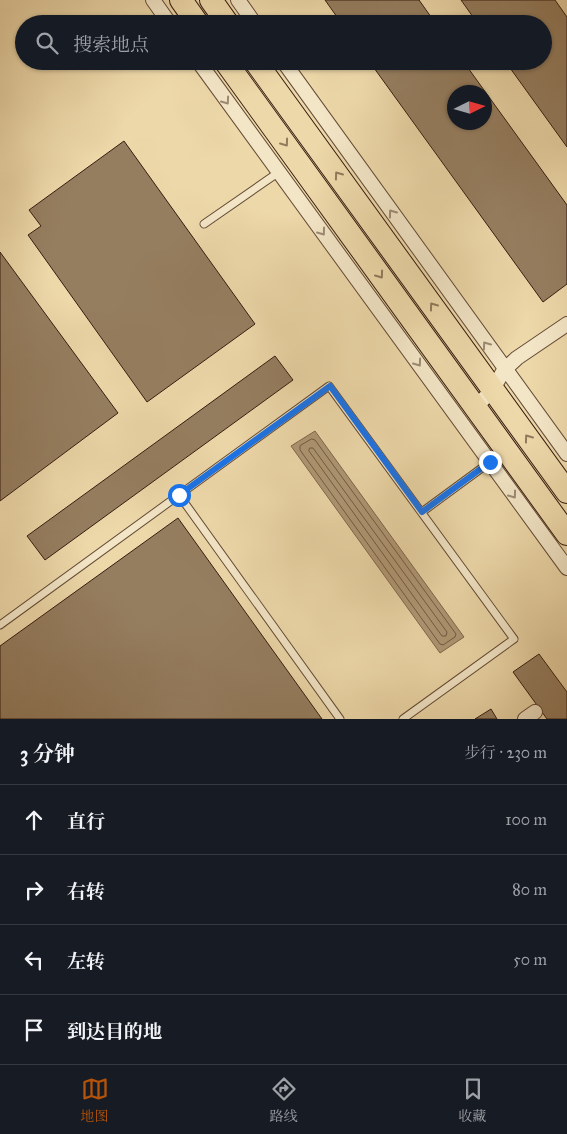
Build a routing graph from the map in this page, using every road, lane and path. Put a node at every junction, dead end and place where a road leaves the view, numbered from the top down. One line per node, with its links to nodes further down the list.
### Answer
1 (153, 0): 5 (street)
2 (181, 0): 6 (highway)
3 (211, 0): 7 (highway)
4 (238, 0): 8 (street)
5 (164, 15)
6 (192, 15)
7 (222, 15)
8 (249, 15)
9 (205, 70): 13 (street, one-way to 13)
10 (232, 70): 18 (highway, one-way to 18)
11 (262, 70): 17 (highway, one-way to 11)
12 (288, 70): 16 (street, one-way to 12)
13 (279, 172): 14 (lane); 20 (street, one-way to 20)
14 (204, 224)
15 (567, 324): 16 (street)
16 (504, 370): 17 (street); 19 (street)
17 (493, 389): 18 (street); 21 (highway, one-way to 17)
18 (476, 407): 20 (highway)
19 (567, 454)
20 (498, 456): 23 (lane); 24 (highway); 25 (street, one-way to 25)
21 (567, 492)
22 (179, 495): 23 (lane); 26 (lane); 27 (lane)
23 (422, 512): 28 (lane)
24 (567, 534)
25 (567, 568)
26 (0, 625)
27 (340, 719)
28 (403, 719)

